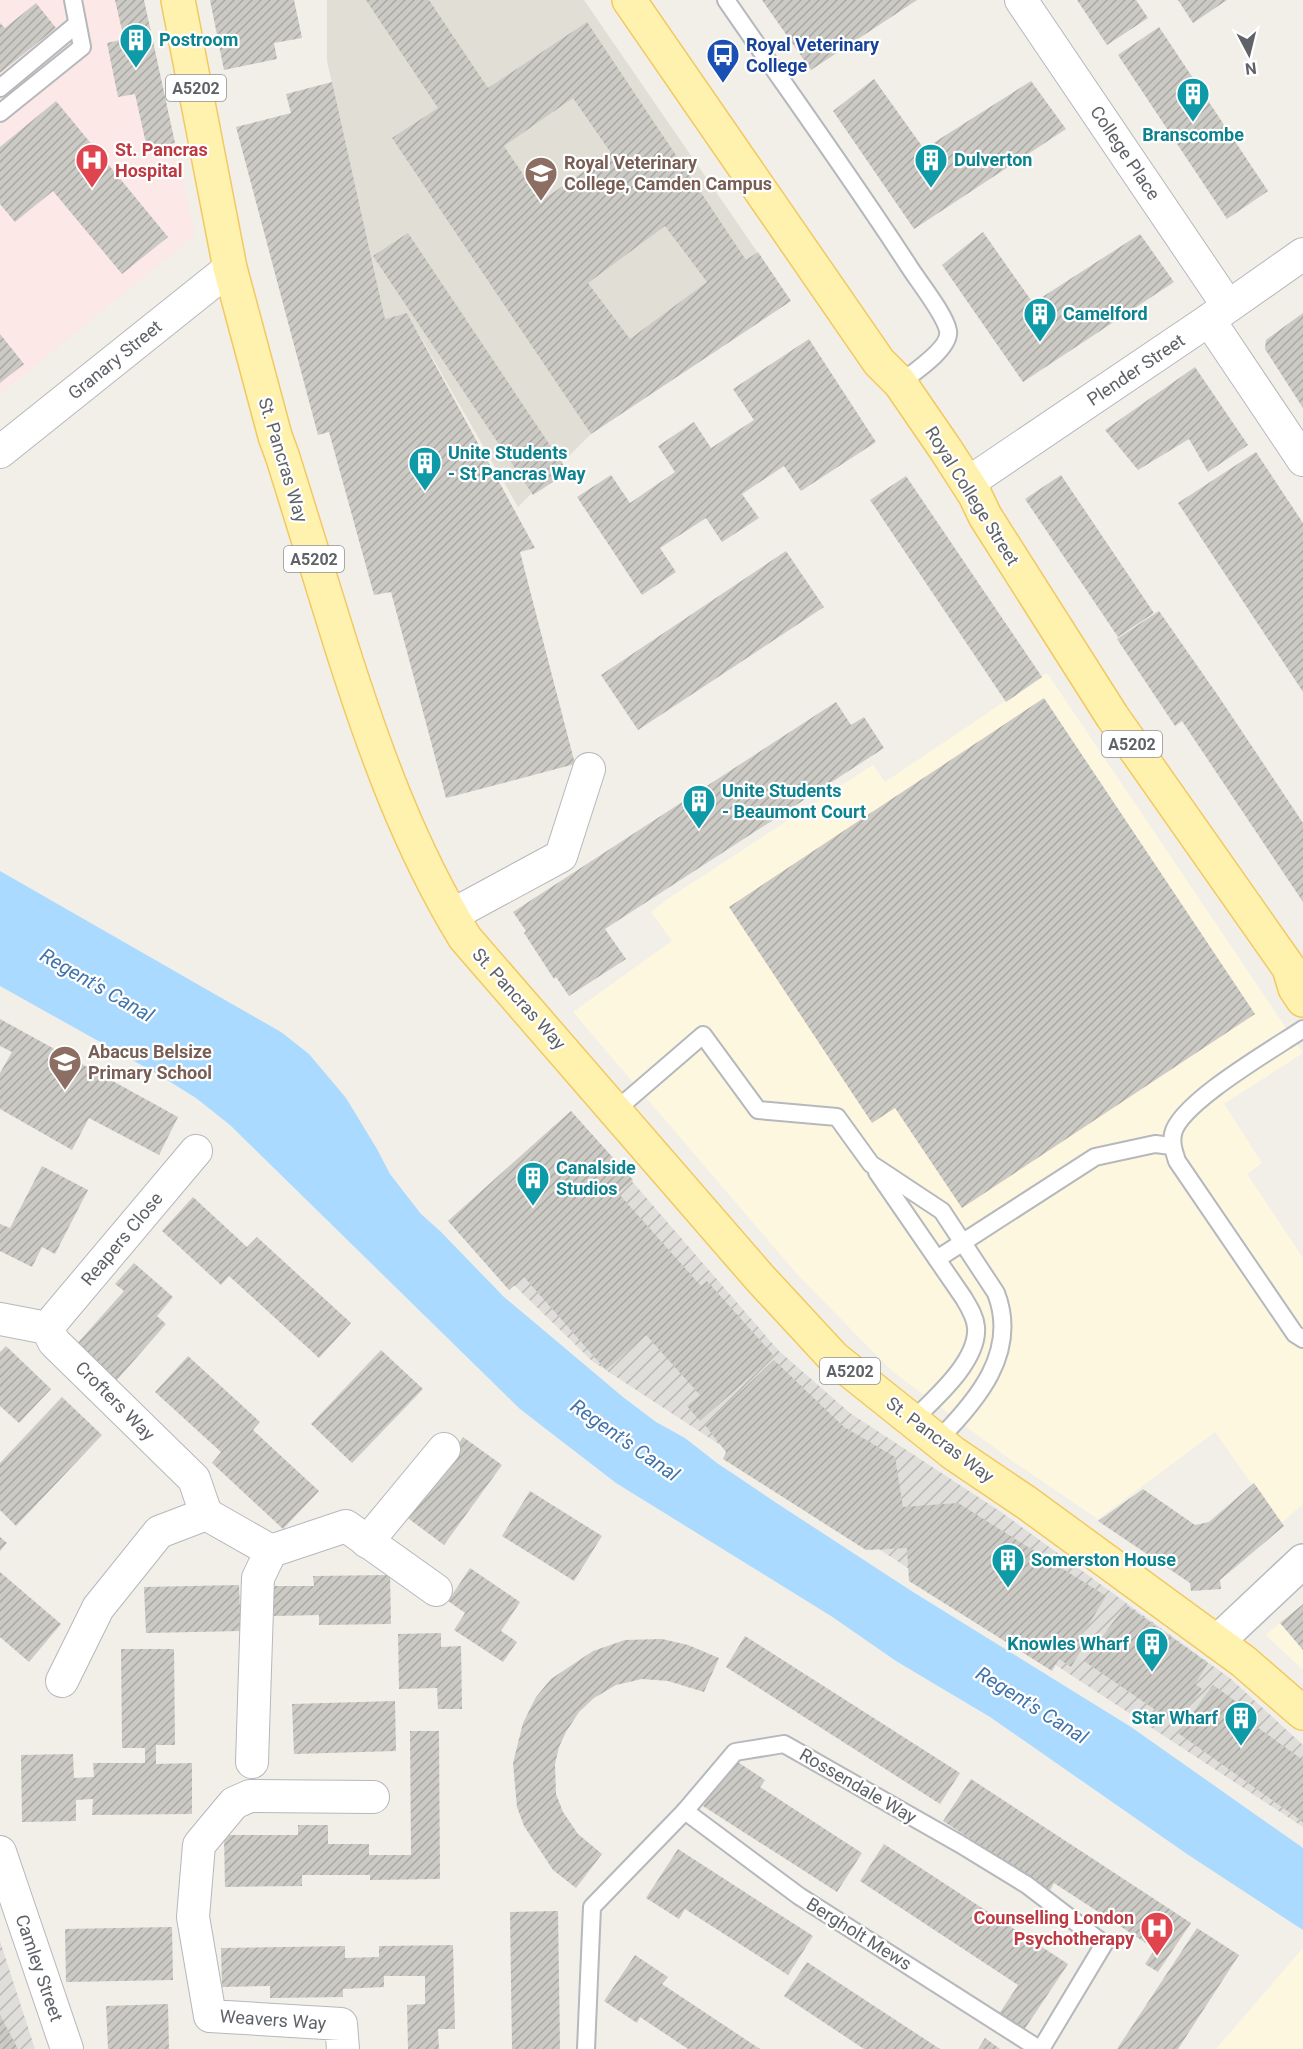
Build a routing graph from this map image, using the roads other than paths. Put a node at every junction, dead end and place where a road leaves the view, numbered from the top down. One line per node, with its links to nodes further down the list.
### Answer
1 (73, 0): 6 (lane)
2 (178, 0): 10 (main road, St. Pancras Way / A5202)
3 (629, 0): 12 (main road, Royal College Street / A5202)
4 (726, 0): 12 (lane)
5 (1021, 0): 11 (street, College Place)
6 (77, 24): 7 (lane); 8 (lane)
7 (0, 88)
8 (0, 113)
9 (1303, 254): 11 (street, Plender Street)
10 (230, 268): 13 (street, Granary Street); 17 (main road, St. Pancras Way / A5202)
11 (1219, 313): 14 (street, College Place); 15 (street, Plender Street)
12 (900, 383): 15 (main road, Royal College Street / A5202)
13 (0, 452)
14 (1303, 460)
15 (968, 483): 18 (main road, Royal College Street / A5202)
16 (589, 769): 17 (street)
17 (452, 915): 20 (main road, St. Pancras Way / A5202)
18 (1303, 1000)
19 (1303, 1029): 21 (lane)
20 (616, 1110): 23 (lane); 29 (main road, St. Pancras Way / A5202)
21 (1172, 1146): 24 (lane); 28 (lane)
22 (196, 1151): 27 (street, Reapers Close)
23 (871, 1164): 24 (lane); 25 (lane)
24 (963, 1242): 25 (lane); 29 (lane)
25 (938, 1259): 29 (lane)
26 (0, 1318): 27 (street)
27 (47, 1328): 31 (street, Crofters Way)
28 (1303, 1339)
29 (925, 1431): 36 (main road, St. Pancras Way / A5202)
30 (444, 1449): 32 (street)
31 (206, 1514): 33 (street); 37 (street)
32 (367, 1542): 33 (street); 35 (street)
33 (270, 1551): 39 (street)
34 (1303, 1561): 36 (street)
35 (436, 1590)
36 (1217, 1642): 38 (main road, St. Pancras Way / A5202)
37 (62, 1681)
38 (1303, 1713)
39 (251, 1779): 40 (street); 44 (street, Weavers Way)
40 (373, 1797)
41 (685, 1811): 45 (lane, Rossendale Way); 46 (lane, Bergholt Mews); 46 (lane, Rossendale Way)
42 (0, 1852): 43 (street, Camley Street)
43 (67, 2049)
44 (343, 2049)
45 (586, 2049)
46 (1040, 2049)

